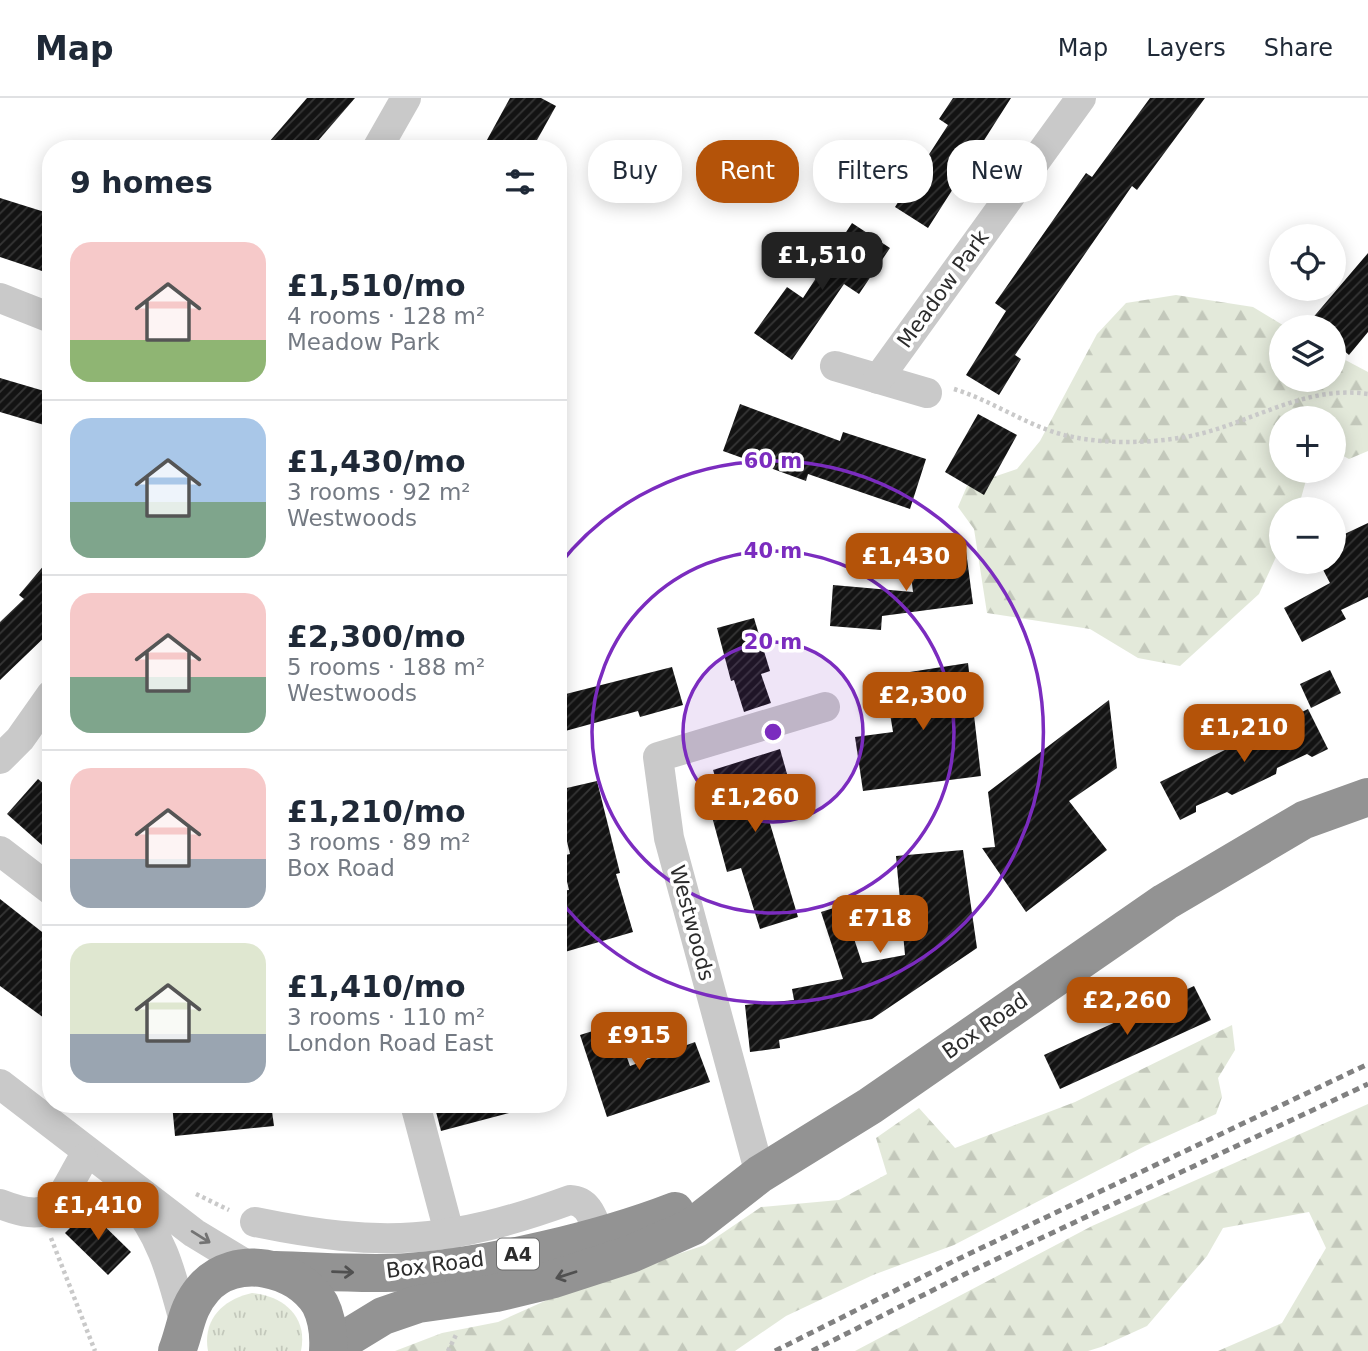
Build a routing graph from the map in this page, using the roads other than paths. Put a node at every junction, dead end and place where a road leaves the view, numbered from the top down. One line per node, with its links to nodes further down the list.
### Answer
1 (406, 98): 3 (street)
2 (1081, 98): 7 (street, Meadow Park)
3 (382, 140)
4 (0, 298): 5 (street)
5 (42, 314)
6 (835, 366): 7 (street)
7 (878, 379): 8 (street)
8 (927, 393)
9 (825, 707): 18 (street, Westwoods)
10 (42, 708): 11 (street)
11 (0, 759)
12 (1368, 797): 18 (highway, Box Road / A4)
13 (0, 851): 14 (street)
14 (42, 883)
15 (0, 1084): 17 (street)
16 (417, 1113): 21 (street)
17 (86, 1155): 19 (street); 23 (street, one-way to 23); 24 (street)
18 (755, 1177): 22 (highway, Box Road / A4); 25 (highway, Box Road / A4, one-way to 25)
19 (0, 1204)
20 (255, 1222): 21 (street)
21 (450, 1236): 22 (street)
22 (600, 1236): 23 (highway, Box Road / A4, one-way to 22)
23 (263, 1268): 24 (highway); 25 (highway)
24 (181, 1341)
25 (329, 1350)

